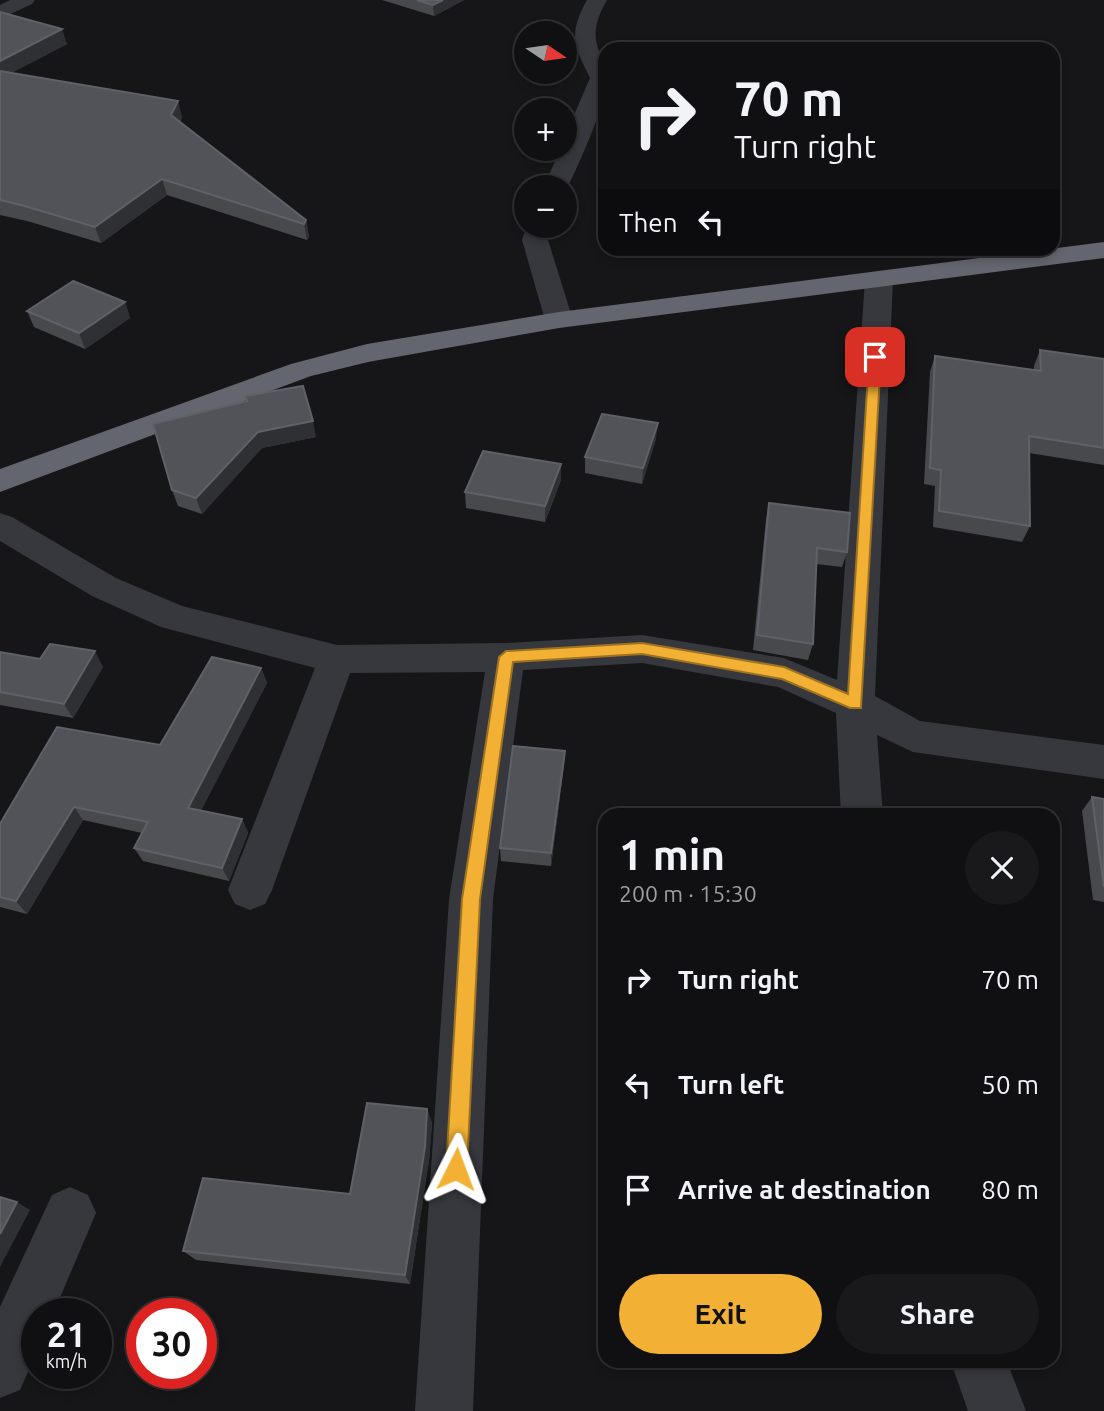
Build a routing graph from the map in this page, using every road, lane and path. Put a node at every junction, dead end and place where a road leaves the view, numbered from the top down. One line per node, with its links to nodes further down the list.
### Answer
1 (597, 0): 2 (street)
2 (598, 72)
3 (598, 85): 4 (street)
4 (561, 175)
5 (536, 238): 10 (street)
6 (1104, 250): 8 (highway)
7 (1059, 256): 9 (highway)
8 (1060, 256)
9 (879, 280): 10 (highway); 15 (street)
10 (559, 320): 11 (highway)
11 (0, 481)
12 (0, 525): 14 (street)
13 (506, 657): 14 (street); 15 (street); 22 (street)
14 (337, 660): 18 (street)
15 (855, 704): 16 (street); 17 (street)
16 (1104, 762)
17 (862, 808)
18 (250, 890)
19 (70, 1213): 21 (street)
20 (981, 1368): 23 (street)
21 (0, 1370)
22 (444, 1411)
23 (997, 1411)

